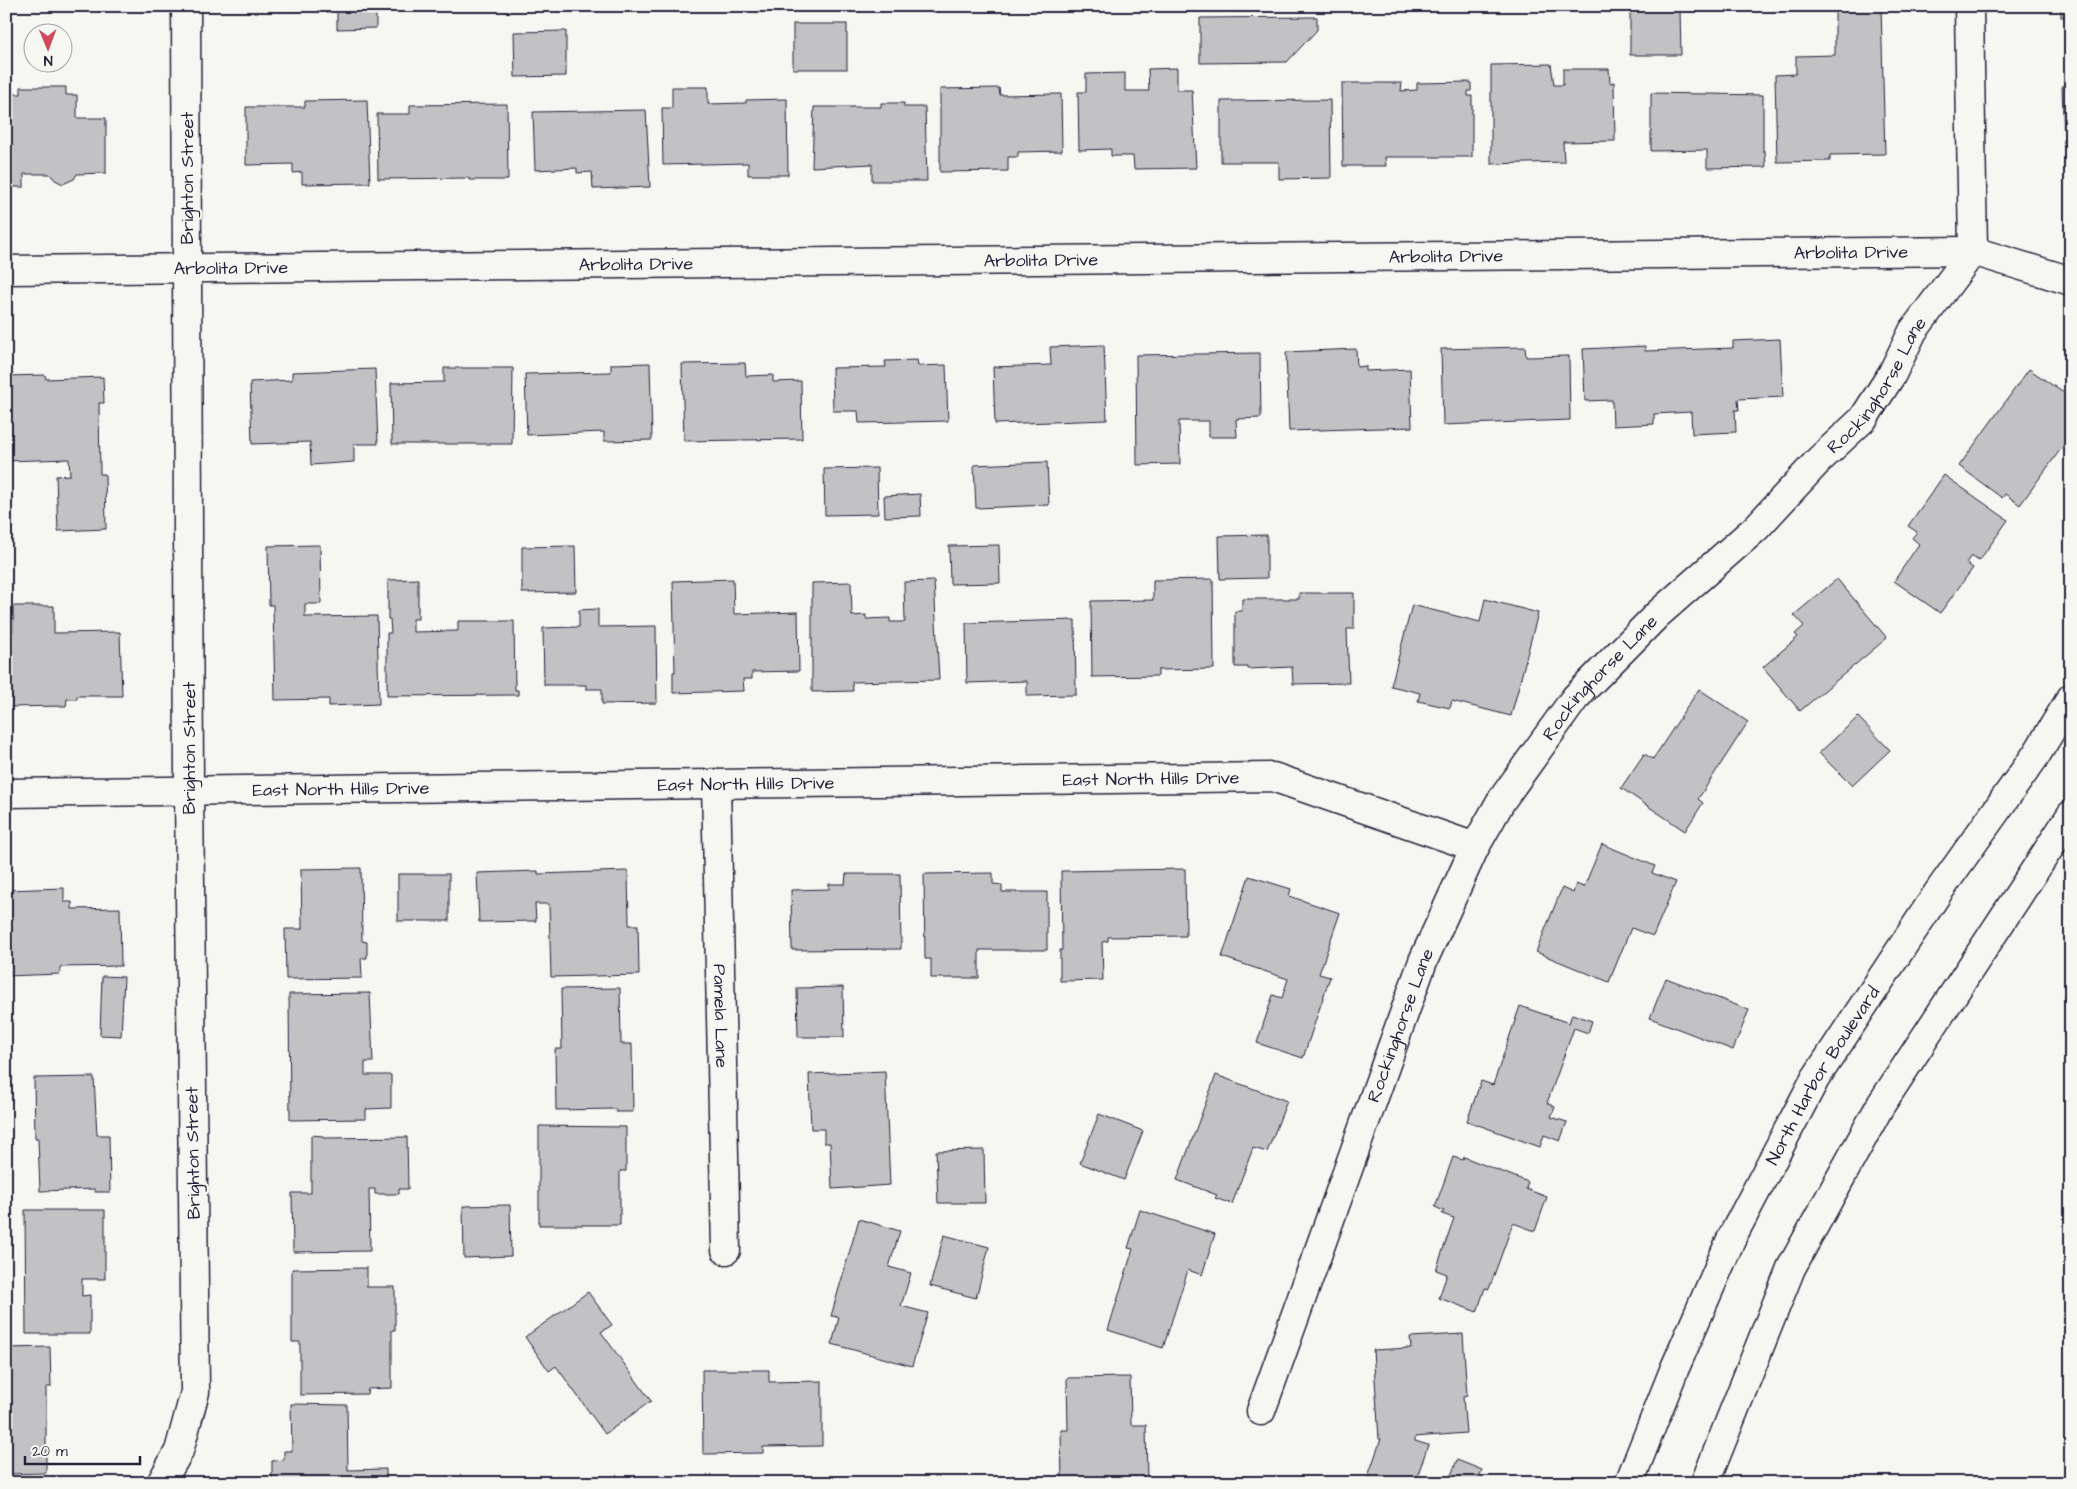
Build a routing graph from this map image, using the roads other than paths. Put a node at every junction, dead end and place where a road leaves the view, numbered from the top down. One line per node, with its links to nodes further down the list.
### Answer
1 (186, 6): 4 (street, Brighton Street)
2 (1969, 6): 3 (street)
3 (1973, 251): 4 (street, Arbolita Drive); 6 (street, Arbolita Drive); 12 (street, Rockinghorse Lane)
4 (188, 267): 5 (street, Arbolita Drive); 9 (street, Brighton Street)
5 (6, 270)
6 (2071, 281)
7 (2071, 698): 16 (street, North Harbor Boulevard)
8 (716, 784): 9 (street, East North Hills Drive); 12 (street, East North Hills Drive); 13 (street, Pamela Lane)
9 (189, 789): 10 (street, East North Hills Drive); 15 (street, Brighton Street)
10 (6, 793)
11 (2071, 815): 17 (street)
12 (1474, 847): 14 (street, Rockinghorse Lane)
13 (726, 1250)
14 (1261, 1411)
15 (161, 1483)
16 (1629, 1483)
17 (1705, 1483)

